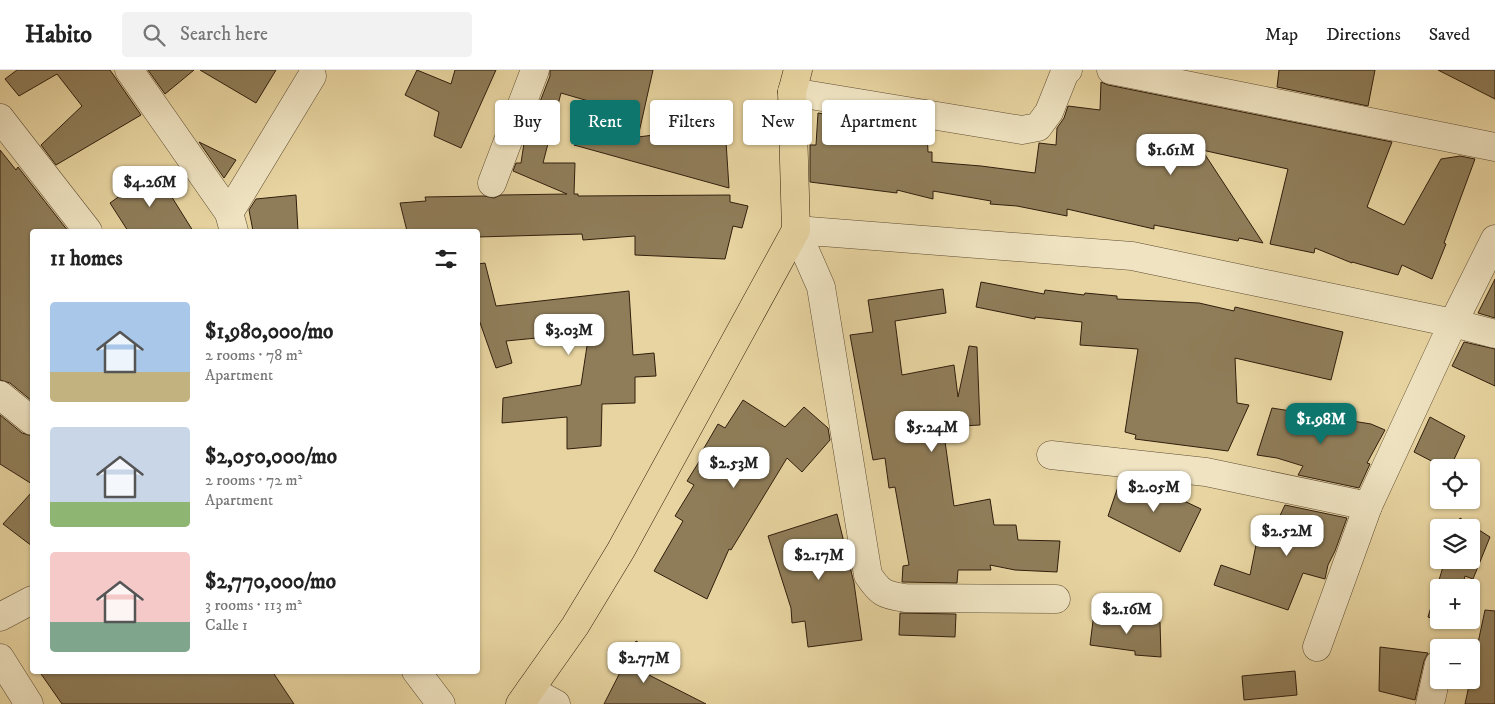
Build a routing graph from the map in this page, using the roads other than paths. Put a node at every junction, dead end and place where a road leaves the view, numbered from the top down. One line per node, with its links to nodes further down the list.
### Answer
1 (129, 70): 10 (street)
2 (535, 70): 9 (street)
3 (1068, 70): 6 (street)
4 (1110, 70): 8 (street)
5 (312, 76): 10 (street)
6 (795, 81): 12 (main road)
7 (0, 118): 11 (street)
8 (1495, 147)
9 (492, 183)
10 (231, 222)
11 (86, 229)
12 (796, 230): 14 (street); 20 (street); 27 (main road)
13 (1495, 239): 14 (street)
14 (1453, 323): 15 (street); 19 (street)
15 (1495, 334)
16 (0, 396): 17 (street)
17 (30, 419)
18 (1051, 455): 19 (street)
19 (1368, 506): 23 (street)
20 (1056, 599)
21 (30, 601): 22 (street)
22 (0, 617)
23 (1317, 647)
24 (0, 658): 28 (street)
25 (418, 674): 29 (street)
26 (1433, 689): 31 (street)
27 (525, 697): 30 (street)
28 (29, 704)
29 (441, 704)
30 (556, 704)
31 (1430, 704)

